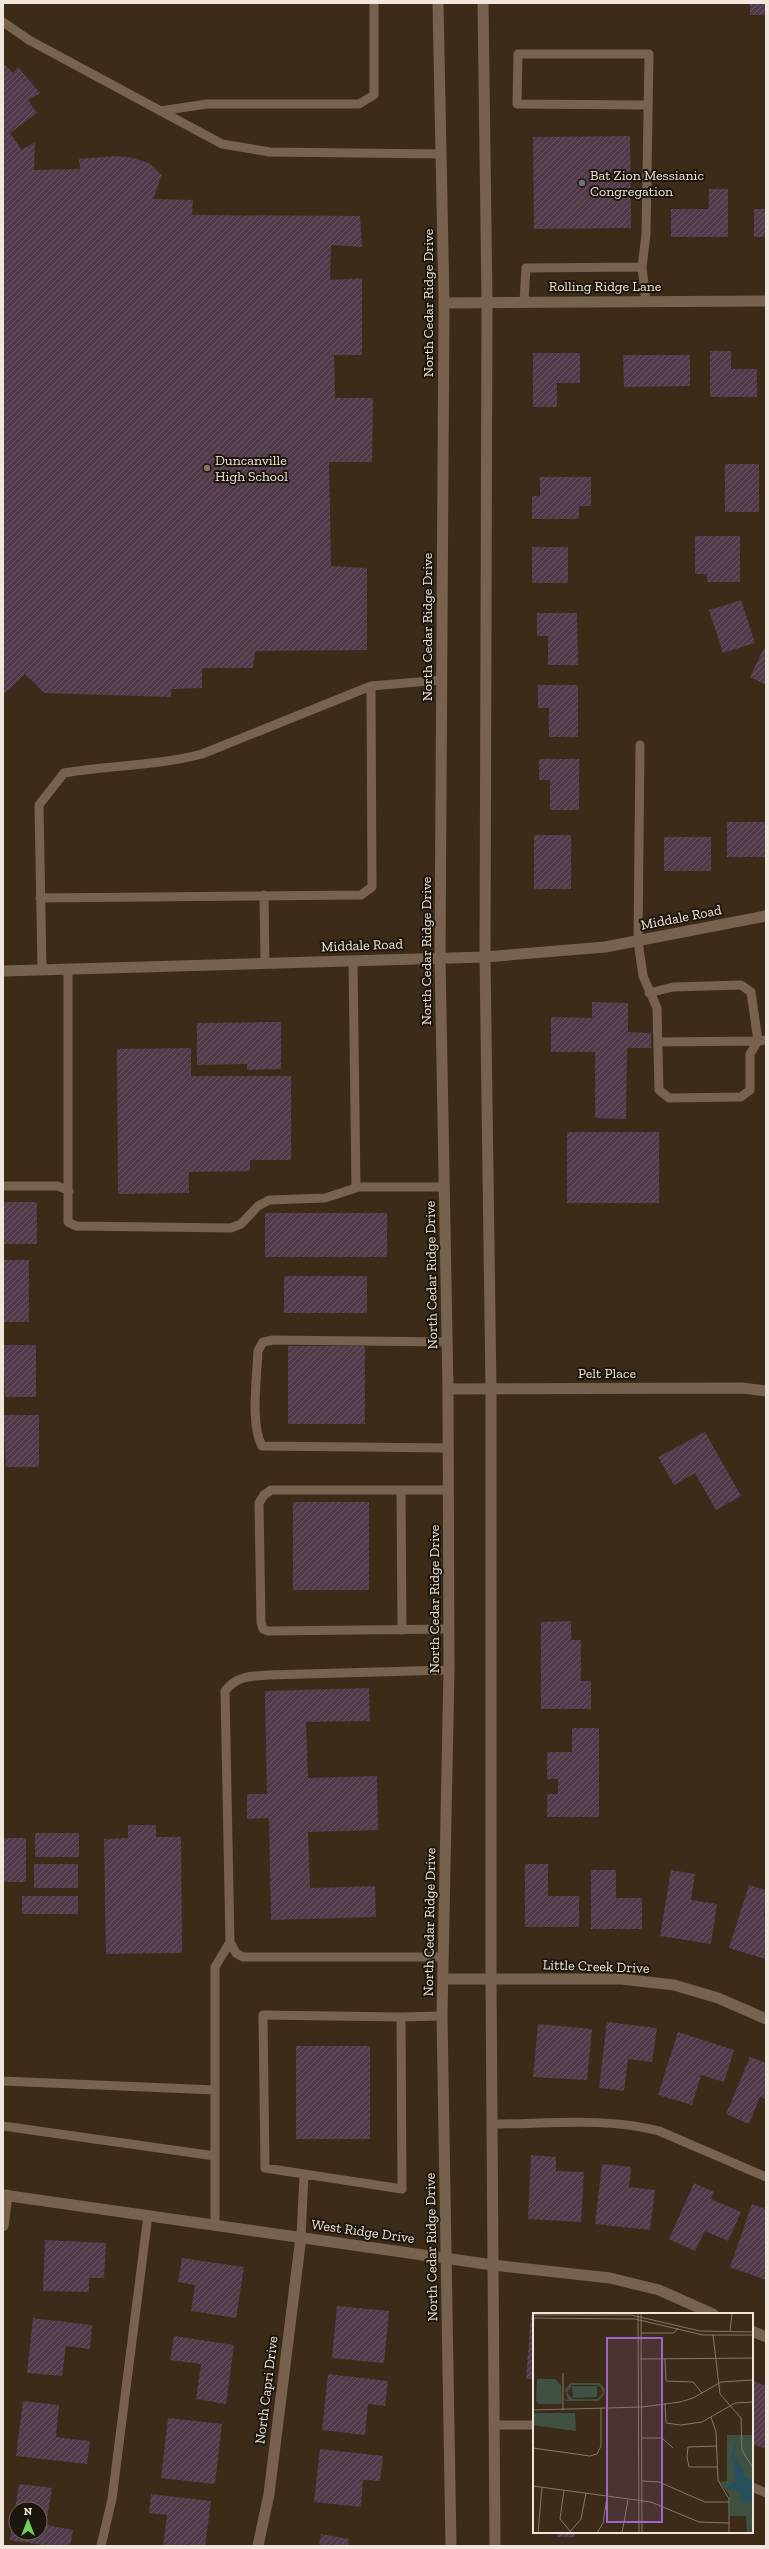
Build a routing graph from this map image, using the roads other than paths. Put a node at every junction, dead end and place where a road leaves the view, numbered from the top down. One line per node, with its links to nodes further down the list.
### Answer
1 (374, 3): 6 (lane)
2 (438, 3): 7 (main road, North Cedar Ridge Drive)
3 (483, 3): 9 (main road)
4 (3, 22): 6 (lane)
5 (647, 105): 5 (lane); 8 (lane)
6 (160, 111): 7 (lane)
7 (441, 154): 13 (main road, North Cedar Ridge Drive)
8 (642, 267): 10 (lane); 11 (lane)
9 (487, 301): 10 (main road, Rolling Ridge Lane); 13 (main road, Rolling Ridge Lane); 21 (main road)
10 (524, 301): 11 (main road, Rolling Ridge Lane)
11 (646, 301): 12 (main road, Rolling Ridge Lane)
12 (766, 301)
13 (444, 303): 14 (main road, North Cedar Ridge Drive)
14 (442, 680): 15 (lane); 22 (main road, North Cedar Ridge Drive)
15 (371, 686): 17 (lane); 18 (lane)
16 (640, 745): 20 (lane)
17 (264, 895): 18 (lane); 24 (lane)
18 (40, 898): 26 (lane)
19 (766, 916): 20 (main road, Middale Road)
20 (638, 941): 21 (main road, Middale Road); 28 (lane)
21 (485, 957): 22 (main road, Middale Road); 37 (main road)
22 (440, 958): 23 (main road, Middale Road); 32 (main road, North Cedar Ridge Drive)
23 (353, 961): 24 (main road, Middale Road); 33 (lane)
24 (265, 963): 25 (main road, Middale Road)
25 (68, 969): 26 (main road, Middale Road); 34 (lane)
26 (42, 970): 27 (main road, Middale Road)
27 (3, 971)
28 (649, 993): 29 (lane); 30 (lane)
29 (762, 1040): 30 (lane); 30 (lane)
30 (658, 1042)
31 (3, 1186): 34 (lane)
32 (444, 1187): 33 (lane); 35 (main road, North Cedar Ridge Drive)
33 (356, 1188): 34 (lane)
34 (69, 1191)
35 (447, 1342): 36 (main road, North Cedar Ridge Drive); 39 (lane)
36 (448, 1388): 37 (main road, Pelt Place); 39 (main road, North Cedar Ridge Drive)
37 (491, 1388): 38 (main road, Pelt Place); 48 (main road)
38 (766, 1391)
39 (448, 1448): 41 (main road, North Cedar Ridge Drive)
40 (401, 1490): 41 (lane); 43 (lane); 43 (lane)
41 (448, 1490): 42 (main road, North Cedar Ridge Drive)
42 (449, 1629): 43 (lane); 44 (main road, North Cedar Ridge Drive)
43 (402, 1630)
44 (449, 1670): 45 (lane); 46 (main road, North Cedar Ridge Drive)
45 (230, 1942): 46 (lane); 53 (lane)
46 (444, 1956): 47 (main road, North Cedar Ridge Drive)
47 (443, 1979): 48 (main road, Little Creek Drive); 49 (main road, North Cedar Ridge Drive)
48 (491, 1979): 51 (main road, Little Creek Drive); 54 (main road)
49 (442, 2016): 50 (lane); 64 (main road, North Cedar Ridge Drive)
50 (401, 2017): 57 (lane); 57 (lane)
51 (766, 2019)
52 (3, 2081): 53 (lane)
53 (215, 2090): 56 (lane)
54 (492, 2124): 58 (lane); 65 (main road)
55 (3, 2126): 56 (lane)
56 (215, 2156): 61 (lane)
57 (304, 2174): 63 (lane)
58 (766, 2177)
59 (5, 2195): 60 (main road, West Ridge Drive); 62 (main road)
60 (148, 2215): 61 (main road, West Ridge Drive); 73 (lane)
61 (215, 2225): 63 (main road, West Ridge Drive)
62 (3, 2226)
63 (301, 2238): 64 (main road, West Ridge Drive); 74 (main road, North Capri Drive)
64 (447, 2258): 65 (main road, West Ridge Drive); 75 (main road, North Cedar Ridge Drive)
65 (493, 2265): 66 (main road, West Ridge Drive); 69 (main road)
66 (711, 2313)
67 (753, 2331): 68 (main road)
68 (766, 2337)
69 (494, 2425): 70 (lane); 76 (main road)
70 (533, 2425)
71 (753, 2487): 72 (lane)
72 (766, 2493)
73 (101, 2546)
74 (258, 2546)
75 (451, 2546)
76 (495, 2546)

